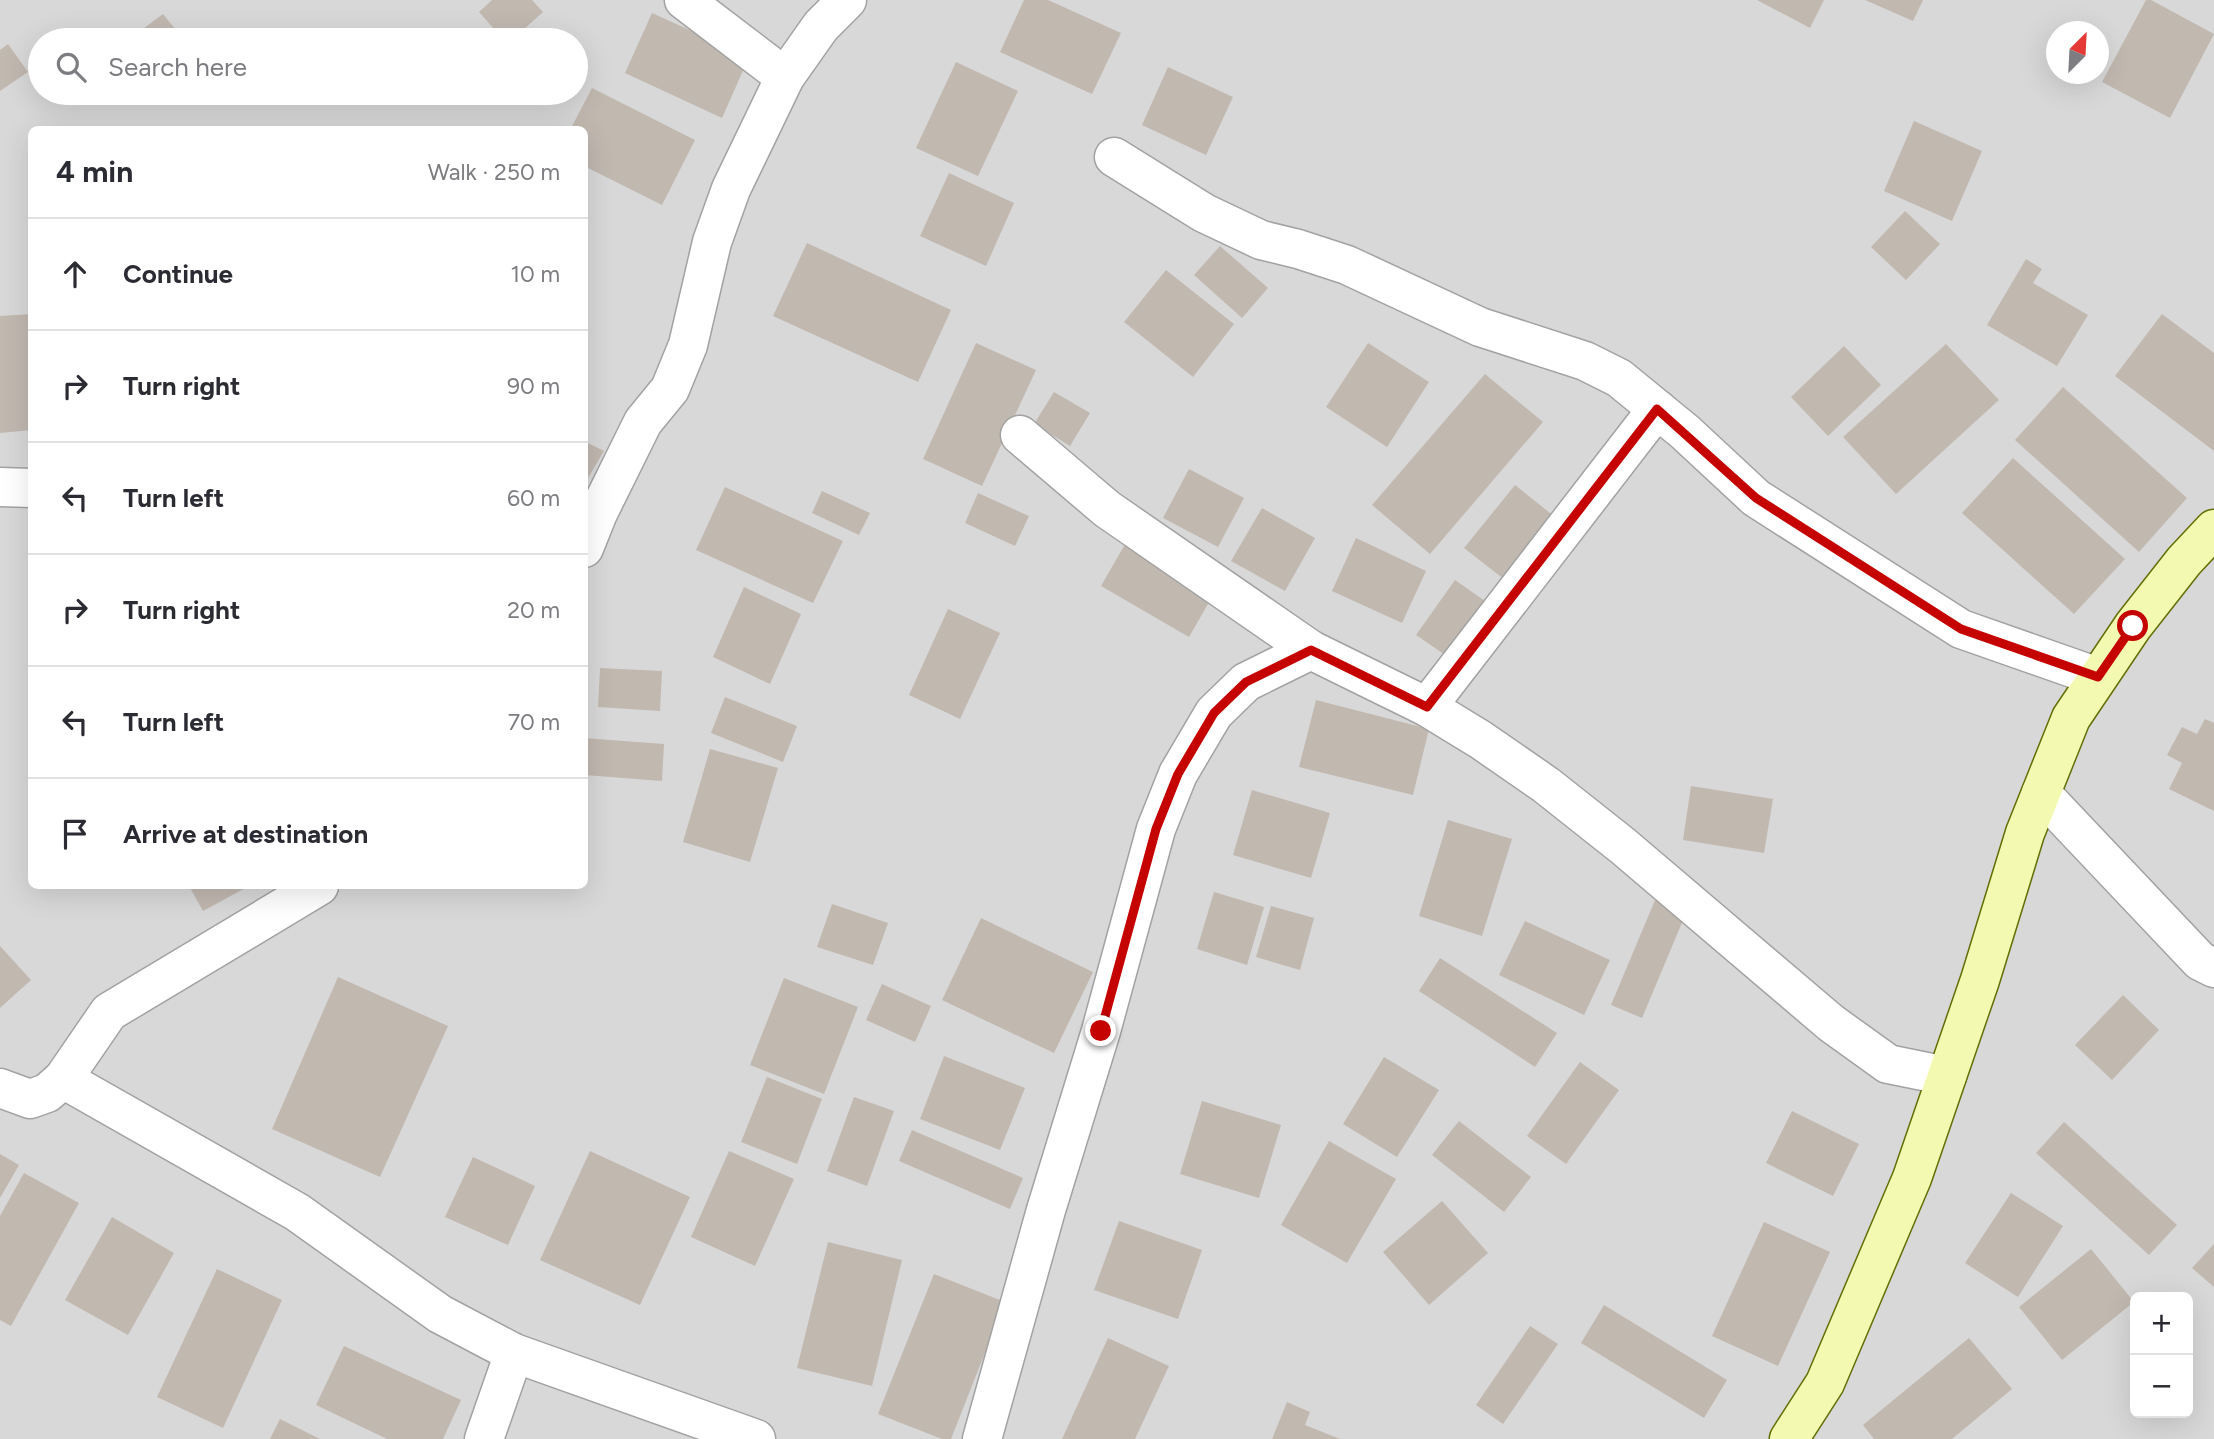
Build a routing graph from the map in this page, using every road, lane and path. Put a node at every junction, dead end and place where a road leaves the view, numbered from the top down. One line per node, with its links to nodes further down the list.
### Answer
1 (684, 0): 3 (street)
2 (847, 0): 3 (street)
3 (785, 77): 10 (street)
4 (1114, 157): 5 (street)
5 (1657, 409): 12 (street); 13 (street)
6 (1020, 435): 11 (street)
7 (0, 487): 8 (street)
8 (28, 488)
9 (2214, 529): 12 (street)
10 (588, 538)
11 (1311, 650): 13 (street); 23 (street)
12 (2098, 677): 14 (street)
13 (1427, 707): 17 (street)
14 (2041, 793): 16 (street); 17 (street)
15 (313, 889): 18 (street)
16 (2214, 968)
17 (1947, 1076): 24 (street)
18 (63, 1079): 19 (street); 20 (street)
19 (0, 1088)
20 (514, 1353): 21 (street); 22 (street)
21 (484, 1439)
22 (756, 1439)
23 (982, 1439)
24 (1789, 1439)

